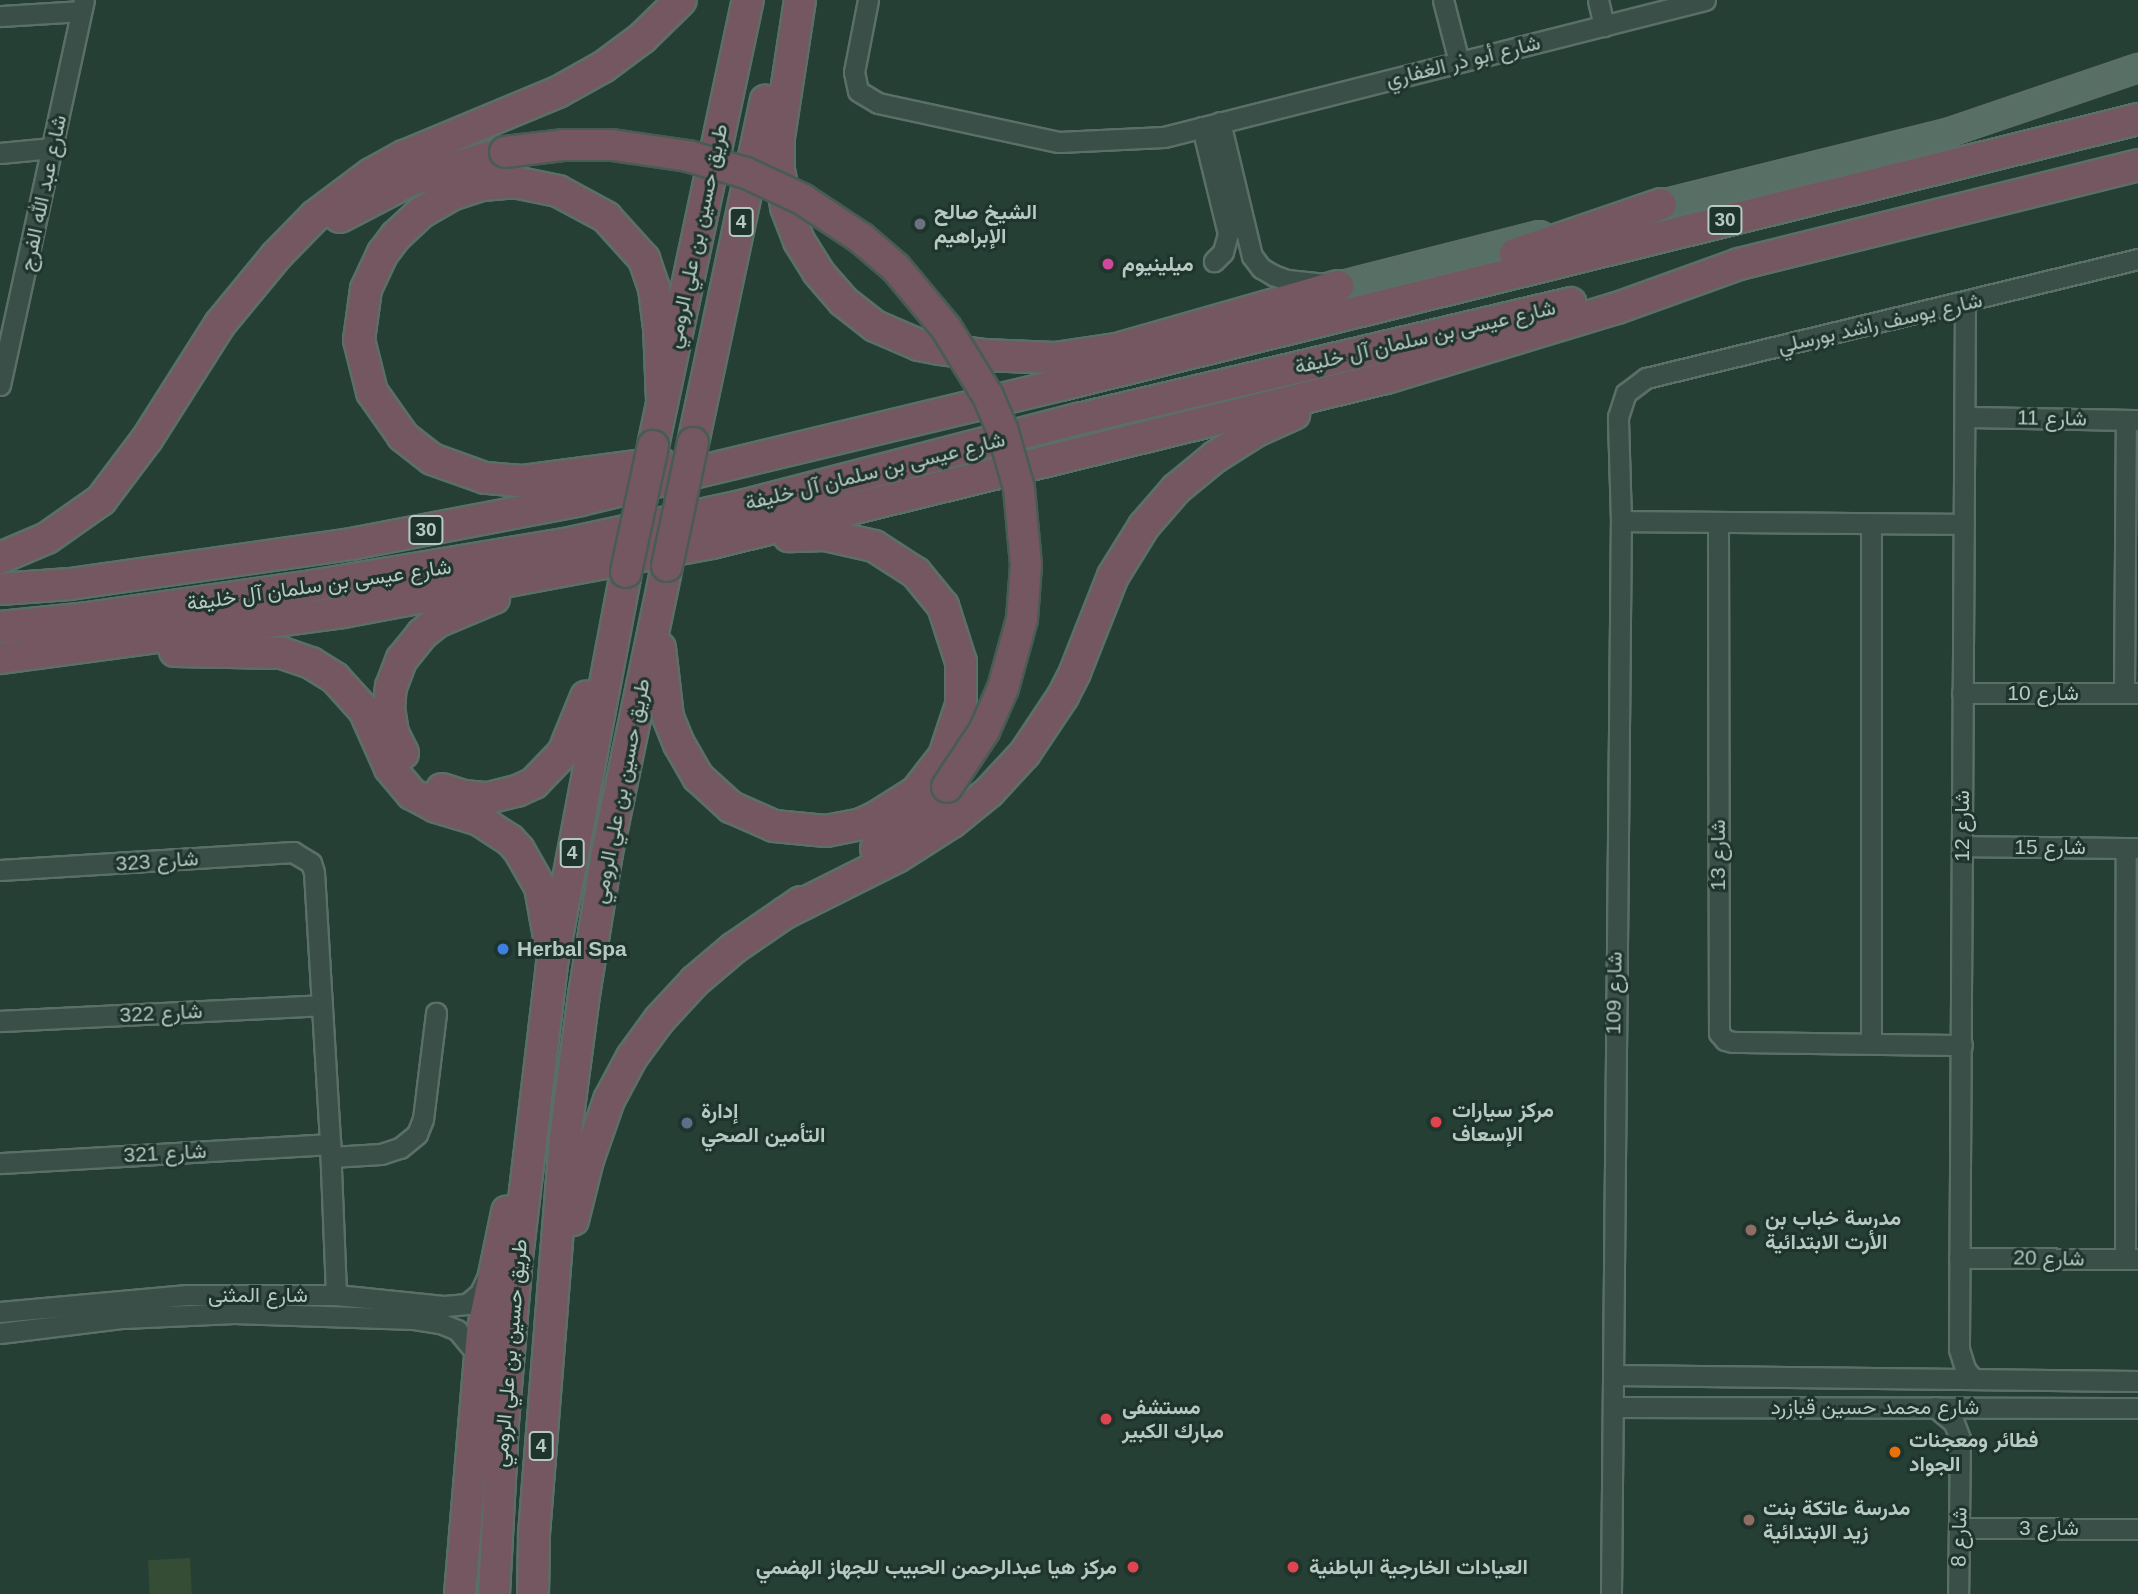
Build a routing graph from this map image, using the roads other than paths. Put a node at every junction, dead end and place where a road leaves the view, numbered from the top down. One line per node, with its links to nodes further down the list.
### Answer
1 (681, 0): 26 (highway)
2 (748, 0): 32 (highway, طريق حسين بن علي الرومي / 4)
3 (788, 0): 45 (highway, طريق حسين بن علي الرومي / 4, bridge)
4 (800, 0): 25 (highway)
5 (868, 0): 17 (street, شارع أبو ذر الغفاري)
6 (1443, 0): 13 (street)
7 (1598, 0): 11 (street)
8 (1705, 0): 11 (street, شارع أبو ذر الغفاري)
9 (82, 6): 10 (street); 18 (street, شارع عبد الله الفرج)
10 (0, 16)
11 (1604, 26): 13 (street, شارع أبو ذر الغفاري)
12 (2138, 48): 15 (main road)
13 (1459, 62): 17 (street, شارع أبو ذر الغفاري)
14 (2138, 68): 15 (main road)
15 (2097, 81): 21 (main road)
16 (2138, 119): 28 (highway, 30)
17 (1211, 125): 22 (street); 22 (street)
18 (52, 148): 19 (street); 30 (street, شارع عبد الله الفرج)
19 (0, 153)
20 (2138, 164): 24 (highway, 30)
21 (1661, 204): 25 (main road); 28 (highway)
22 (1244, 229): 25 (street)
23 (2138, 259): 27 (street, شارع يوسف راشد بورسلي)
24 (1739, 264): 29 (highway); 46 (highway, شارع عيسى بن سلمان آل خليفة / 30)
25 (1338, 286)
26 (247, 291): 41 (highway); 54 (highway, bridge)
27 (1965, 302): 31 (street, شارع يوسف راشد بورسلي); 33 (street, شارع 12)
28 (1312, 322): 35 (highway, شارع عيسى بن سلمان آل خليفة / 30)
29 (1386, 378): 40 (highway); 54 (highway)
30 (0, 385)
31 (1626, 393): 36 (street, شارع 109)
32 (662, 400): 35 (highway); 44 (highway, طريق حسين بن علي الرومي / 4, bridge)
33 (1965, 417): 34 (street, شارع 11); 39 (street, شارع 12)
34 (2132, 420): 49 (street, شارع 10)
35 (847, 435): 43 (highway, شارع عيسى بن سلمان آل خليفة / 30)
36 (1621, 521): 37 (street); 73 (street, شارع 109)
37 (1718, 522): 38 (street); 59 (street, شارع 13)
38 (1871, 523): 39 (street); 59 (street)
39 (1964, 524): 50 (street, شارع 12)
40 (712, 543): 42 (highway); 45 (highway)
41 (0, 558)
42 (577, 570): 44 (highway); 47 (highway)
43 (0, 589)
44 (620, 601): 55 (highway, طريق حسين بن علي الرومي / 4)
45 (659, 604): 68 (highway, طريق حسين بن علي الرومي / 4)
46 (0, 627)
47 (59, 653): 48 (highway); 55 (highway)
48 (0, 658)
49 (2131, 692): 50 (street, شارع 10)
50 (1962, 693): 51 (street, شارع 12)
51 (1962, 846): 52 (street, شارع 15); 60 (street, شارع 12)
52 (2132, 848): 65 (street)
53 (0, 870): 56 (street, شارع 323)
54 (785, 913): 68 (highway)
55 (552, 964): 61 (highway, طريق حسين بن علي الرومي / 4)
56 (322, 1005): 58 (street, شارع 322); 62 (street)
57 (436, 1013): 62 (street, شارع 321)
58 (0, 1021)
59 (1871, 1042): 60 (street, شارع 13)
60 (1962, 1045): 64 (street, شارع 12)
61 (534, 1106): 66 (highway); 87 (highway, طريق حسين بن علي الرومي / 4)
62 (331, 1150): 63 (street, شارع 321); 67 (street)
63 (0, 1163)
64 (1959, 1258): 65 (street, شارع 20); 71 (street, شارع 12)
65 (2132, 1259)
66 (494, 1264): 67 (street, شارع المثنى); 72 (highway)
67 (336, 1295): 69 (street, شارع المثنى)
68 (552, 1298): 88 (highway, طريق حسين بن علي الرومي / 4)
69 (0, 1312)
70 (0, 1333): 72 (street, شارع المثنى)
71 (1959, 1349): 75 (street); 76 (street, شارع 12)
72 (480, 1356): 86 (highway)
73 (1613, 1376): 74 (street, شارع محمد حسين قبازرد); 81 (street, شارع 109)
74 (1826, 1379): 75 (street, شارع محمد حسين قبازرد); 79 (street)
75 (1936, 1379): 76 (street, شارع محمد حسين قبازرد)
76 (1973, 1379): 77 (street, شارع محمد حسين قبازرد)
77 (2138, 1381)
78 (1982, 1406): 80 (street, شارع محمد حسين قبازرد); 82 (street, شارع محمد حسين قبازرد); 83 (street)
79 (1698, 1407): 80 (street, شارع محمد حسين قبازرد); 81 (street, شارع محمد حسين قبازرد)
80 (1935, 1407): 83 (street)
81 (1613, 1408): 89 (street, شارع 109)
82 (2138, 1408)
83 (1960, 1439): 84 (street, شارع 8)
84 (1959, 1528): 85 (street, شارع 3); 90 (street, شارع 8)
85 (2138, 1528)
86 (460, 1594)
87 (494, 1594)
88 (533, 1594)
89 (1611, 1594)
90 (1958, 1594)

